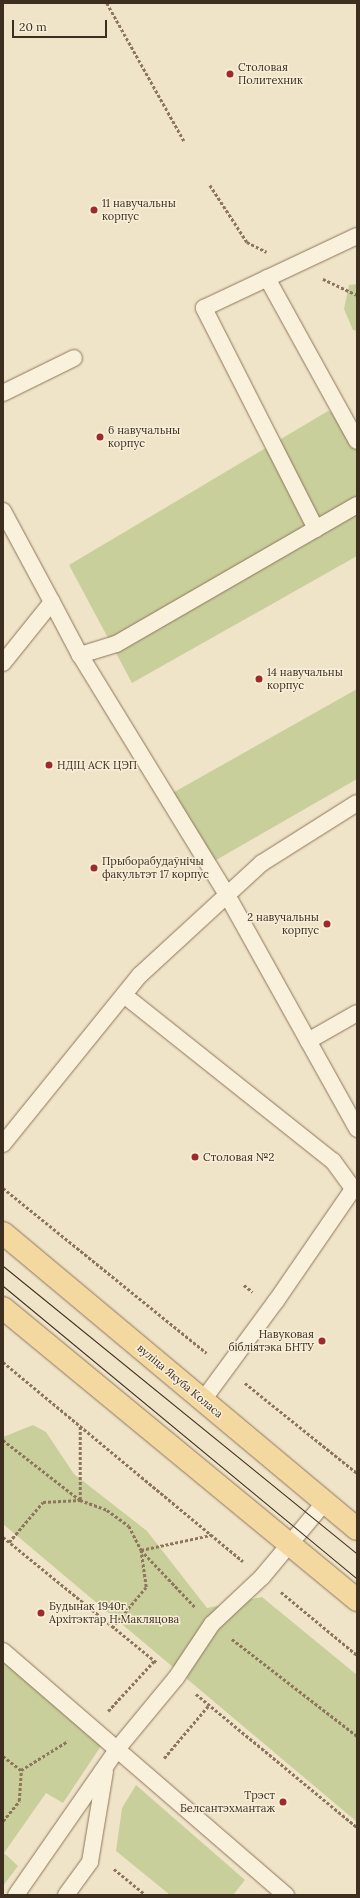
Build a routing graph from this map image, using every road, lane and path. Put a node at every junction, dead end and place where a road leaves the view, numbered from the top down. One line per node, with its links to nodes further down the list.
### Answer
1 (107, 3): 2 (path)
2 (184, 141)
3 (357, 236): 4 (lane)
4 (266, 278): 7 (lane); 10 (lane)
5 (74, 358): 6 (lane)
6 (3, 393)
7 (357, 441)
8 (357, 505): 10 (lane)
9 (3, 511): 11 (lane)
10 (316, 529): 12 (lane)
11 (52, 602): 12 (lane); 13 (lane)
12 (80, 655): 15 (lane)
13 (4, 660)
14 (357, 803): 15 (lane)
15 (227, 895): 16 (lane); 18 (lane)
16 (124, 995): 20 (lane); 25 (lane)
17 (357, 1013): 18 (lane)
18 (308, 1041): 19 (lane)
19 (357, 1129)
20 (3, 1144)
21 (3, 1188): 25 (path)
22 (3, 1233): 26 (main road, вуліца Якуба Коласа)
23 (3, 1308): 35 (main road)
24 (3, 1362): 27 (path)
25 (225, 1367): 26 (lane); 29 (path)
26 (203, 1400): 31 (main road, вуліца Якуба Коласа)
27 (80, 1426): 30 (path); 33 (path)
28 (3, 1440): 30 (path)
29 (357, 1473)
30 (80, 1500): 34 (path); 36 (path)
31 (325, 1502): 32 (main road, вуліца Якуба Коласа); 35 (lane)
32 (357, 1528)
33 (211, 1535): 36 (path); 37 (path)
34 (9, 1542)
35 (290, 1544): 37 (lane); 38 (main road)
36 (141, 1550): 39 (path); 40 (path)
37 (262, 1577): 39 (lane); 42 (path)
38 (357, 1600)
39 (212, 1624): 43 (path); 44 (lane)
40 (112, 1628)
41 (3, 1651): 44 (lane)
42 (357, 1655)
43 (357, 1736)
44 (118, 1748): 46 (lane); 52 (lane)
45 (3, 1756): 47 (path)
46 (106, 1765): 48 (lane); 49 (lane)
47 (21, 1770)
48 (92, 1850): 50 (lane); 51 (path)
49 (16, 1895)
50 (66, 1895)
51 (146, 1895)
52 (286, 1895)

